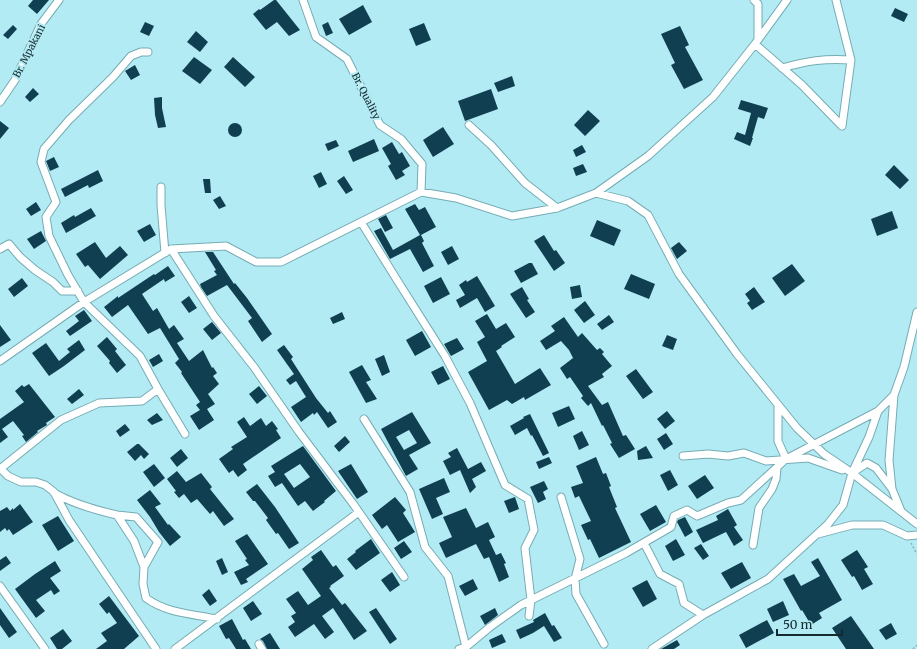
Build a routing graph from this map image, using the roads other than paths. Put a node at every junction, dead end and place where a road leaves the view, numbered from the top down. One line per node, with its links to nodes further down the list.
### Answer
1 (59, 0): 10 (street, Br. Mpakani)
2 (303, 0): 13 (street, Br. Quality)
3 (754, 0): 6 (street)
4 (787, 0): 6 (street)
5 (836, 0): 8 (street)
6 (756, 42): 9 (street); 14 (street)
7 (148, 52): 20 (street)
8 (851, 60): 9 (street); 9 (street)
9 (782, 68)
10 (0, 102)
11 (470, 125): 15 (street)
12 (161, 187): 19 (street)
13 (421, 192): 15 (street); 16 (street)
14 (596, 192): 15 (street); 26 (street)
15 (557, 208)
16 (361, 222): 18 (street); 51 (street)
17 (0, 249): 20 (street)
18 (172, 249): 19 (street); 39 (street)
19 (165, 253): 21 (street)
20 (78, 291): 21 (street)
21 (84, 302): 23 (street); 24 (street)
22 (917, 312): 25 (street)
23 (0, 361)
24 (158, 389): 29 (street); 34 (street)
25 (894, 395): 27 (street); 36 (street)
26 (778, 405): 30 (street); 32 (street)
27 (878, 411): 30 (street); 35 (street)
28 (364, 419): 56 (street)
29 (185, 434)
30 (815, 445): 32 (street); 35 (street)
31 (682, 456): 32 (street)
32 (786, 460): 33 (street); 35 (street)
33 (777, 468): 45 (street); 46 (street)
34 (1, 469): 37 (street)
35 (852, 473): 36 (street); 40 (street); 43 (street)
36 (892, 489): 40 (street)
37 (54, 492): 41 (street); 58 (street)
38 (561, 497): 49 (street)
39 (358, 512): 48 (street); 54 (street)
40 (901, 512): 42 (street)
41 (117, 515): 47 (street); 47 (street)
42 (917, 524)
43 (816, 535): 44 (street); 52 (street)
44 (917, 535)
45 (644, 543): 49 (street); 52 (street)
46 (753, 545)
47 (144, 567): 54 (street)
48 (404, 577)
49 (575, 578): 51 (street); 55 (street)
50 (0, 586): 57 (street)
51 (531, 600): 53 (street); 56 (street)
52 (703, 615): 60 (street)
53 (529, 616)
54 (216, 618): 59 (street)
55 (604, 644)
56 (463, 648)
57 (45, 649)
58 (156, 649)
59 (174, 649)
60 (652, 649)

